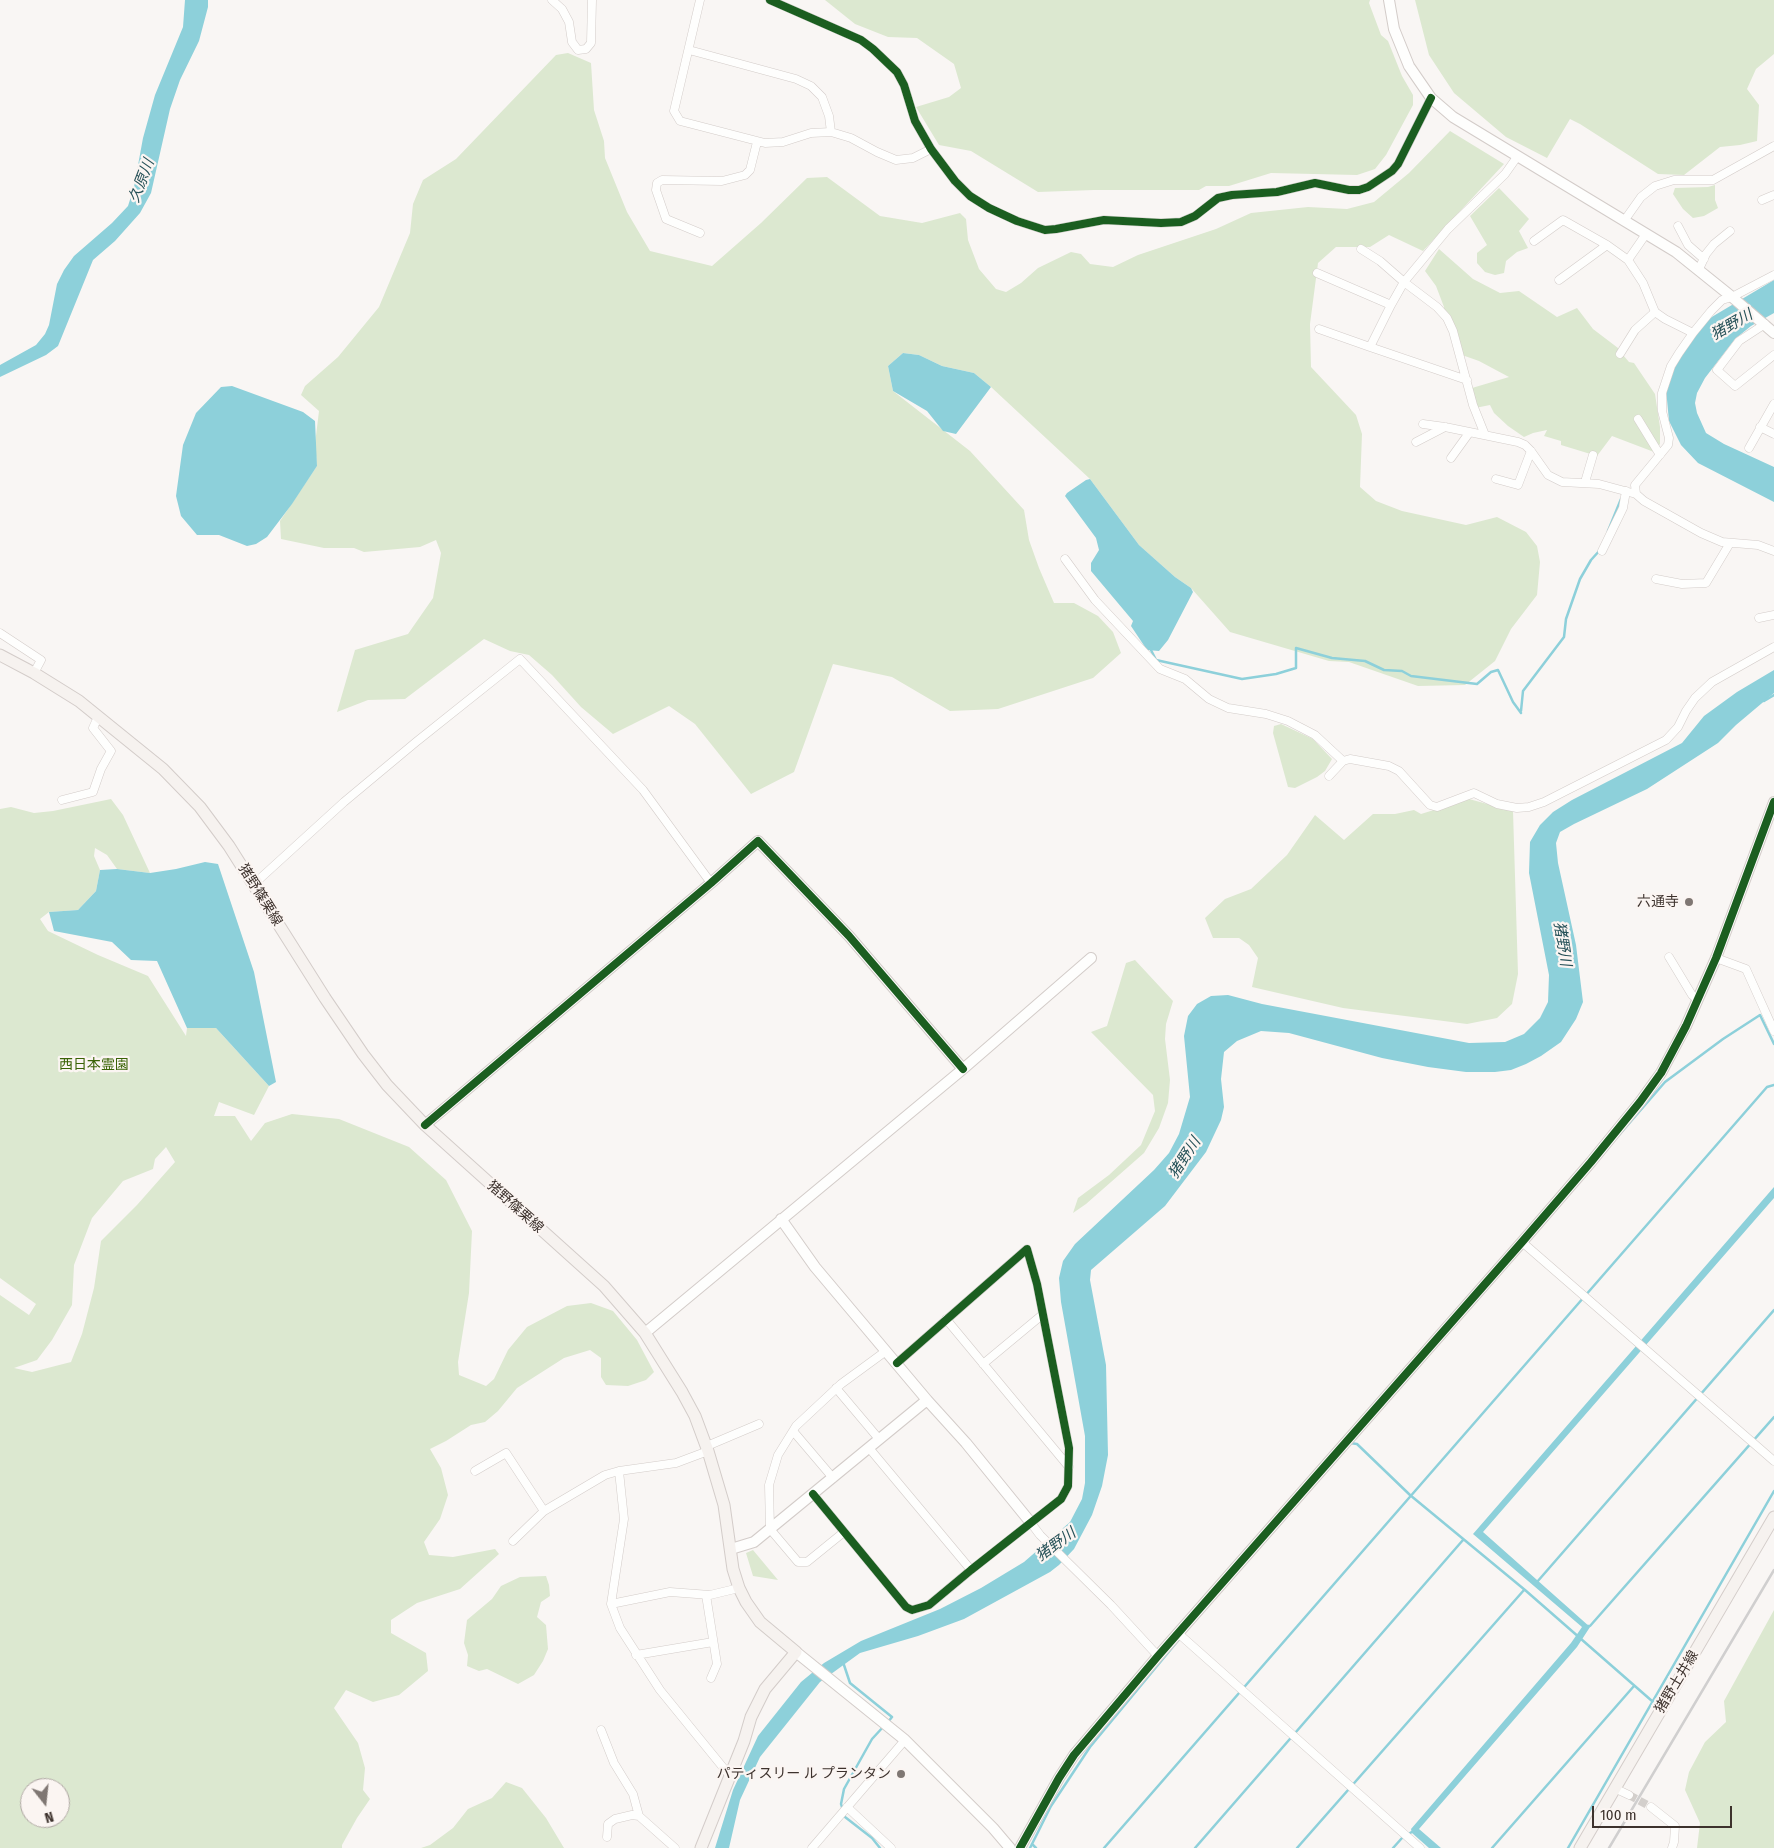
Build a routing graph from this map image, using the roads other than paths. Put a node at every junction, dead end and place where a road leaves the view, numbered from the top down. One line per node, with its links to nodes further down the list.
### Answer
1 (552, 0): 2 (street)
2 (592, 0)
3 (700, 0): 6 (street)
4 (771, 0): 11 (street)
5 (1389, 0): 7 (street)
6 (689, 50): 8 (street); 9 (street)
7 (1431, 98): 11 (street); 12 (street)
8 (830, 132): 9 (street); 11 (street)
9 (757, 142): 18 (street)
10 (1774, 146): 15 (street)
11 (931, 149)
12 (1517, 157): 15 (street); 29 (street)
13 (1774, 195): 14 (street)
14 (1762, 200)
15 (1624, 221): 19 (street)
16 (1678, 226): 24 (street)
17 (1730, 231): 24 (street)
18 (700, 233)
19 (1646, 234): 23 (street); 25 (street)
20 (1534, 241): 21 (street)
21 (1607, 245): 23 (street); 28 (street)
22 (1361, 249): 29 (street)
23 (1628, 260): 32 (street)
24 (1704, 260): 25 (street)
25 (1699, 269): 30 (street)
26 (1318, 273): 31 (street)
27 (1774, 274): 30 (street)
28 (1559, 280)
29 (1404, 282): 31 (street); 40 (street)
30 (1732, 297): 33 (street); 35 (street)
31 (1391, 305): 37 (street)
32 (1655, 312): 35 (street); 38 (street)
33 (1764, 324): 36 (street); 39 (street)
34 (1319, 329): 37 (street)
35 (1693, 332): 53 (street)
36 (1774, 333)
37 (1370, 347): 40 (street)
38 (1620, 354)
39 (1774, 355)
40 (1467, 380): 48 (street)
41 (1774, 404): 45 (street)
42 (1638, 419): 53 (street)
43 (1423, 424): 44 (street)
44 (1446, 427): 46 (street); 49 (street)
45 (1760, 427): 47 (street); 50 (street)
46 (1469, 433): 48 (street); 54 (street)
47 (1774, 434)
48 (1485, 435): 51 (street)
49 (1416, 442)
50 (1749, 448)
51 (1531, 451): 55 (street); 56 (street)
52 (1593, 455): 56 (street)
53 (1660, 455): 58 (street)
54 (1451, 458)
55 (1496, 479)
56 (1585, 482): 57 (street)
57 (1626, 491): 58 (street); 60 (street)
58 (1636, 494): 59 (street)
59 (1730, 543): 61 (street); 63 (street)
60 (1602, 551)
61 (1774, 551)
62 (1066, 559): 71 (street)
63 (1656, 579)
64 (1774, 615): 65 (street)
65 (1759, 618)
66 (0, 633): 69 (street)
67 (1774, 647): 71 (street)
68 (0, 655): 69 (main road, 猪野篠栗線)
69 (34, 673): 70 (main road, 猪野篠栗線)
70 (98, 716): 73 (street); 76 (main road, 猪野篠栗線)
71 (1343, 761): 72 (street)
72 (1329, 776)
73 (62, 800)
74 (1774, 802): 79 (street)
75 (711, 883): 76 (street); 82 (street); 83 (street)
76 (254, 884): 83 (main road, 猪野篠栗線)
77 (1669, 957): 80 (street)
78 (1091, 958): 82 (street)
79 (1716, 958): 80 (street); 81 (street)
80 (1698, 1000): 85 (street)
81 (1774, 1030)
82 (963, 1068): 84 (street)
83 (425, 1125): 88 (main road, 猪野篠栗線)
84 (781, 1219): 88 (street); 89 (street)
85 (1522, 1242): 99 (street); 116 (street)
86 (1042, 1315): 87 (street); 91 (street); 100 (street)
87 (946, 1319): 90 (street); 91 (street)
88 (645, 1333): 98 (main road, 猪野篠栗線)
89 (886, 1351): 90 (street); 92 (street)
90 (896, 1362): 93 (street)
91 (983, 1364): 100 (street)
92 (836, 1388): 95 (street); 96 (street)
93 (927, 1400): 96 (street); 107 (street)
94 (759, 1424): 98 (street)
95 (793, 1431): 103 (street); 108 (street)
96 (879, 1439): 97 (street)
97 (869, 1448): 103 (street); 112 (street)
98 (707, 1449): 102 (street); 111 (main road, 猪野篠栗線)
99 (1774, 1461)
100 (1069, 1467): 107 (street)
101 (475, 1470): 105 (street)
102 (619, 1471): 105 (street); 115 (street)
103 (833, 1478): 104 (street)
104 (813, 1494): 108 (street); 109 (street)
105 (544, 1511): 110 (street)
106 (1774, 1517): 125 (main road, 猪野土井線)
107 (1031, 1523): 112 (street); 120 (street)
108 (770, 1529): 109 (street); 111 (street)
109 (844, 1532): 112 (street)
110 (513, 1541)
111 (731, 1549): 113 (main road, 猪野篠栗線)
112 (971, 1570)
113 (740, 1588): 114 (street); 118 (main road, 猪野篠栗線)
114 (706, 1595): 115 (street); 117 (street)
115 (611, 1604): 119 (street)
116 (1179, 1634): 120 (street); 137 (street)
117 (713, 1642): 119 (street); 121 (street)
118 (796, 1652): 123 (street); 124 (main road)
119 (636, 1654): 124 (street)
120 (1158, 1656): 136 (street)
121 (711, 1678)
122 (601, 1730): 129 (street)
123 (905, 1740): 127 (street); 135 (street)
124 (730, 1776): 132 (main road)
125 (1614, 1788): 126 (street); 138 (main road, 猪野土井線)
126 (1629, 1795)
127 (847, 1807): 133 (street); 134 (street)
128 (1651, 1807): 139 (street)
129 (640, 1816): 130 (street); 131 (street)
130 (607, 1837)
131 (675, 1848)
132 (701, 1848)
133 (812, 1848)
134 (891, 1848)
135 (1010, 1848)
136 (1020, 1848)
137 (1420, 1848)
138 (1580, 1848)
139 (1672, 1848)

